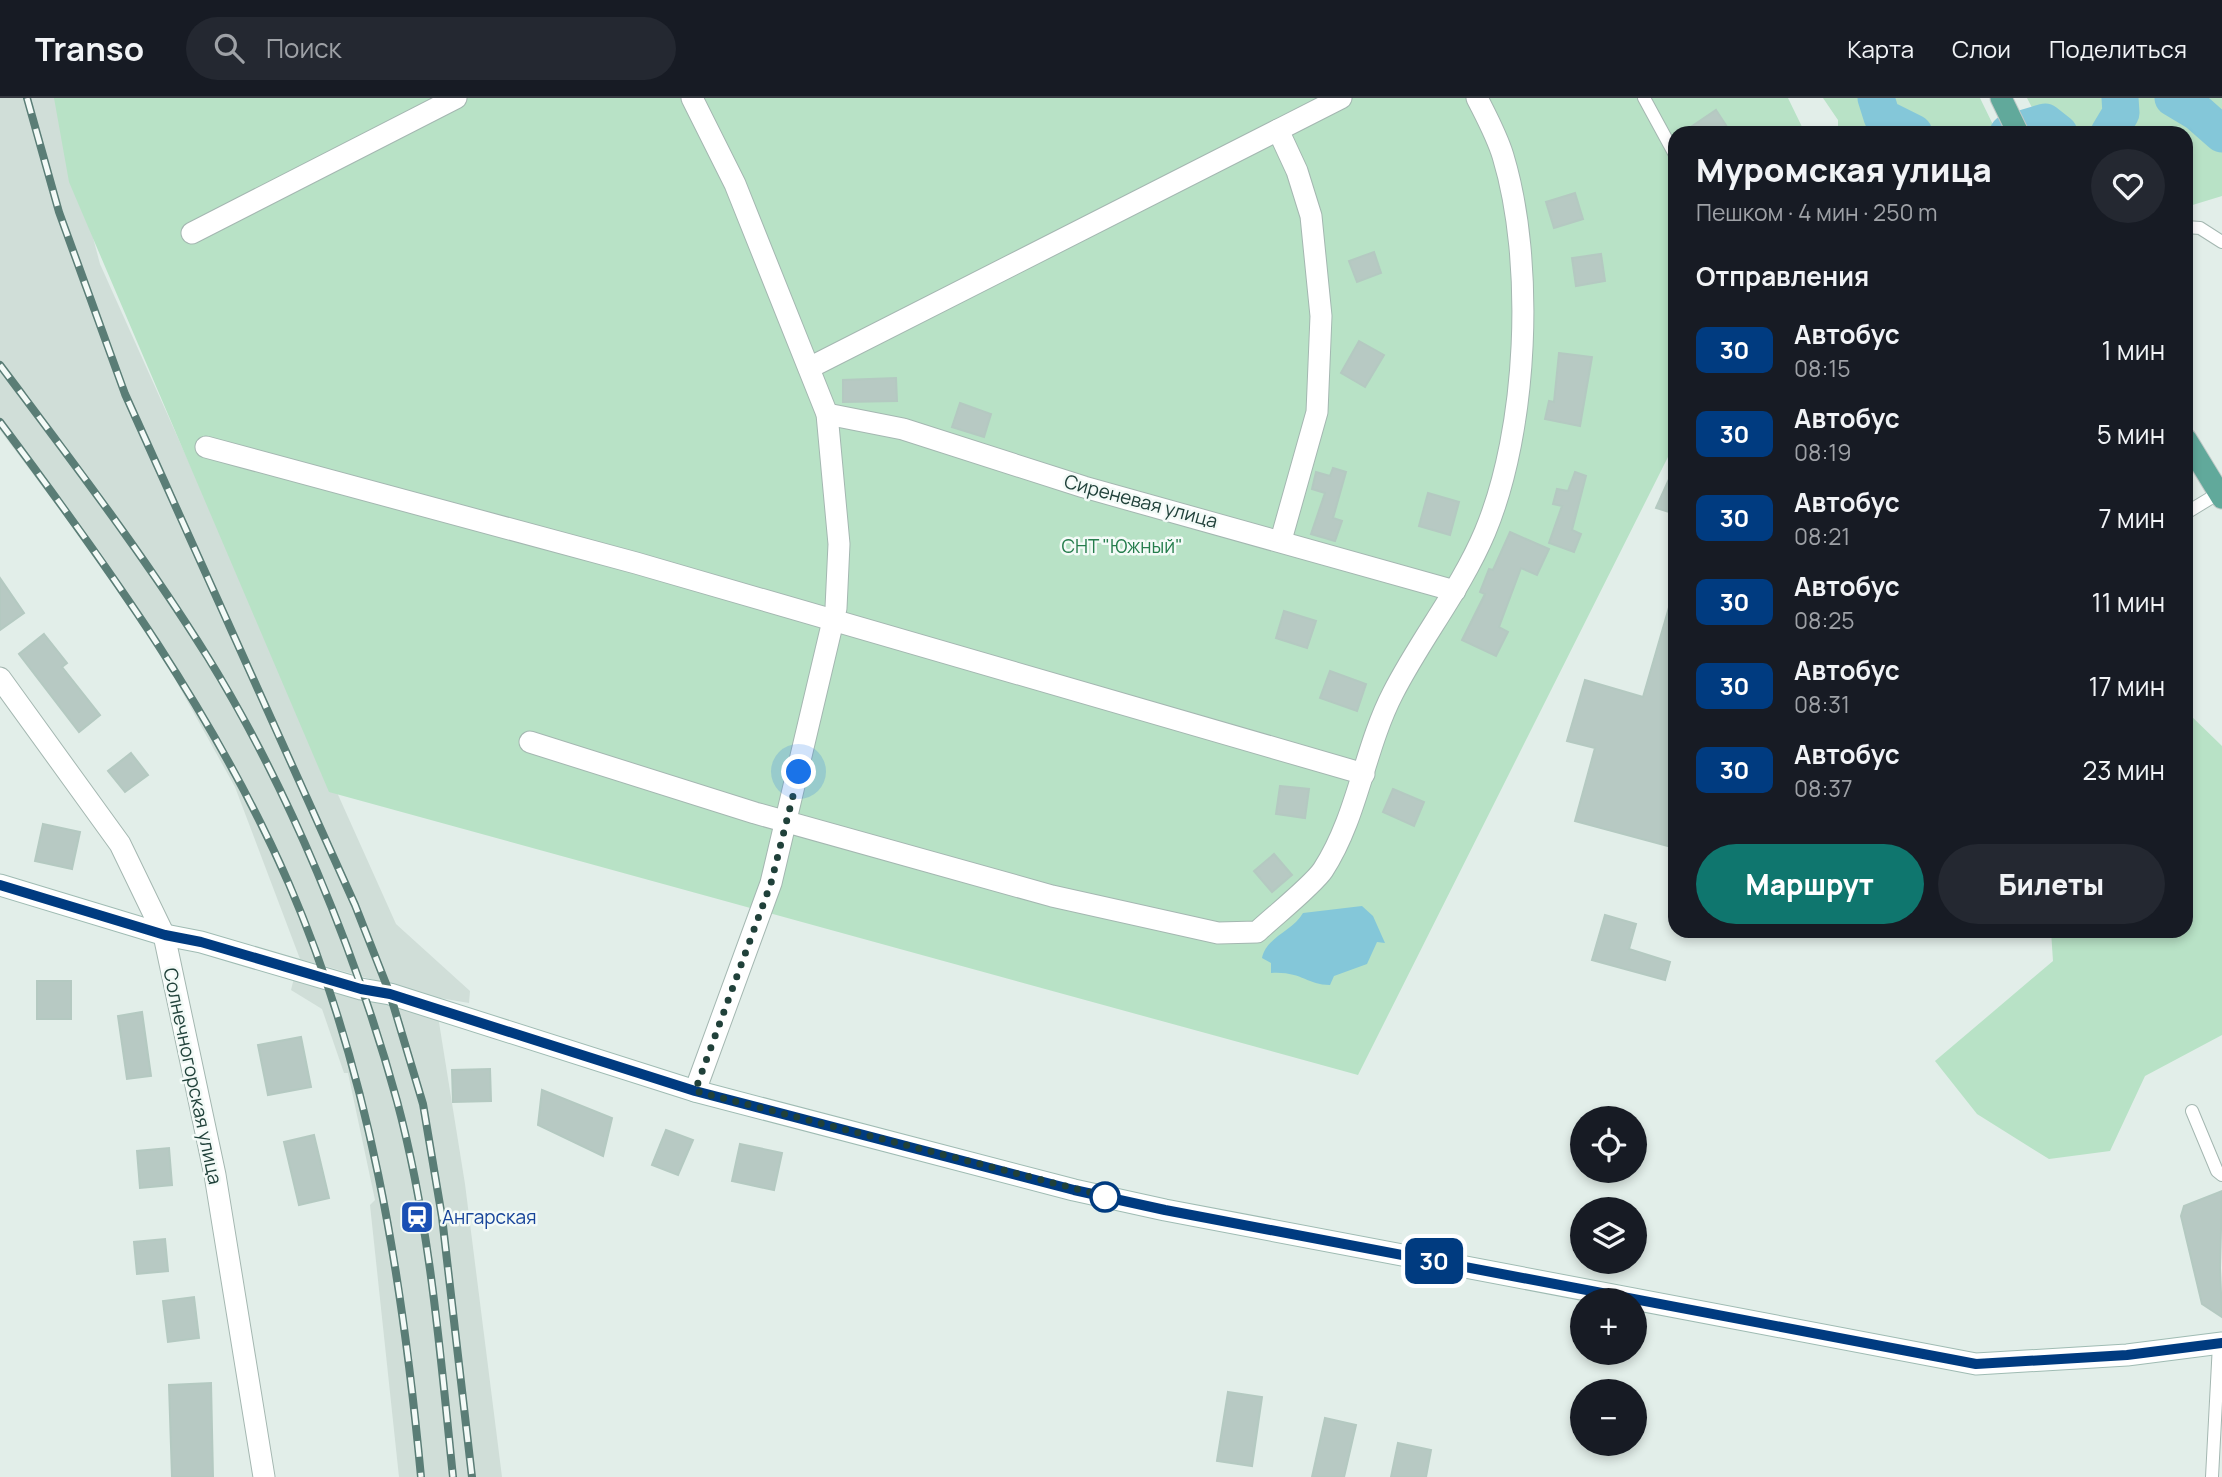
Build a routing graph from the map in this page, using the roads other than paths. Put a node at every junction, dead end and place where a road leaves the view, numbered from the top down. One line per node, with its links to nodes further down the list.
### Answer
1 (456, 98): 11 (street)
2 (692, 98): 13 (street)
3 (1341, 98): 8 (street)
4 (1476, 98): 20 (street)
5 (1644, 98): 9 (lane)
6 (2001, 98): 7 (main road)
7 (2015, 126)
8 (1278, 130): 13 (street); 19 (street)
9 (1668, 142)
10 (2193, 228): 12 (lane)
11 (192, 233)
12 (2222, 242)
13 (809, 368): 14 (street)
14 (827, 414): 19 (street, Сиреневая улица); 21 (street)
15 (206, 447): 21 (street)
16 (2193, 451): 17 (main road)
17 (2220, 496): 18 (lane)
18 (2193, 510)
19 (1281, 540): 20 (street, Сиреневая улица)
20 (1455, 591): 24 (street)
21 (833, 620): 24 (street); 25 (street)
22 (0, 678): 27 (street, Солнечногорская улица)
23 (530, 742): 25 (street)
24 (1364, 774): 25 (street)
25 (787, 822): 28 (street)
26 (0, 885): 27 (street)
27 (164, 935): 28 (street); 32 (street, Солнечногорская улица)
28 (695, 1091): 31 (street)
29 (2192, 1111): 30 (lane)
30 (2222, 1175)
31 (2220, 1344): 33 (lane)
32 (264, 1477)
33 (2212, 1477)

